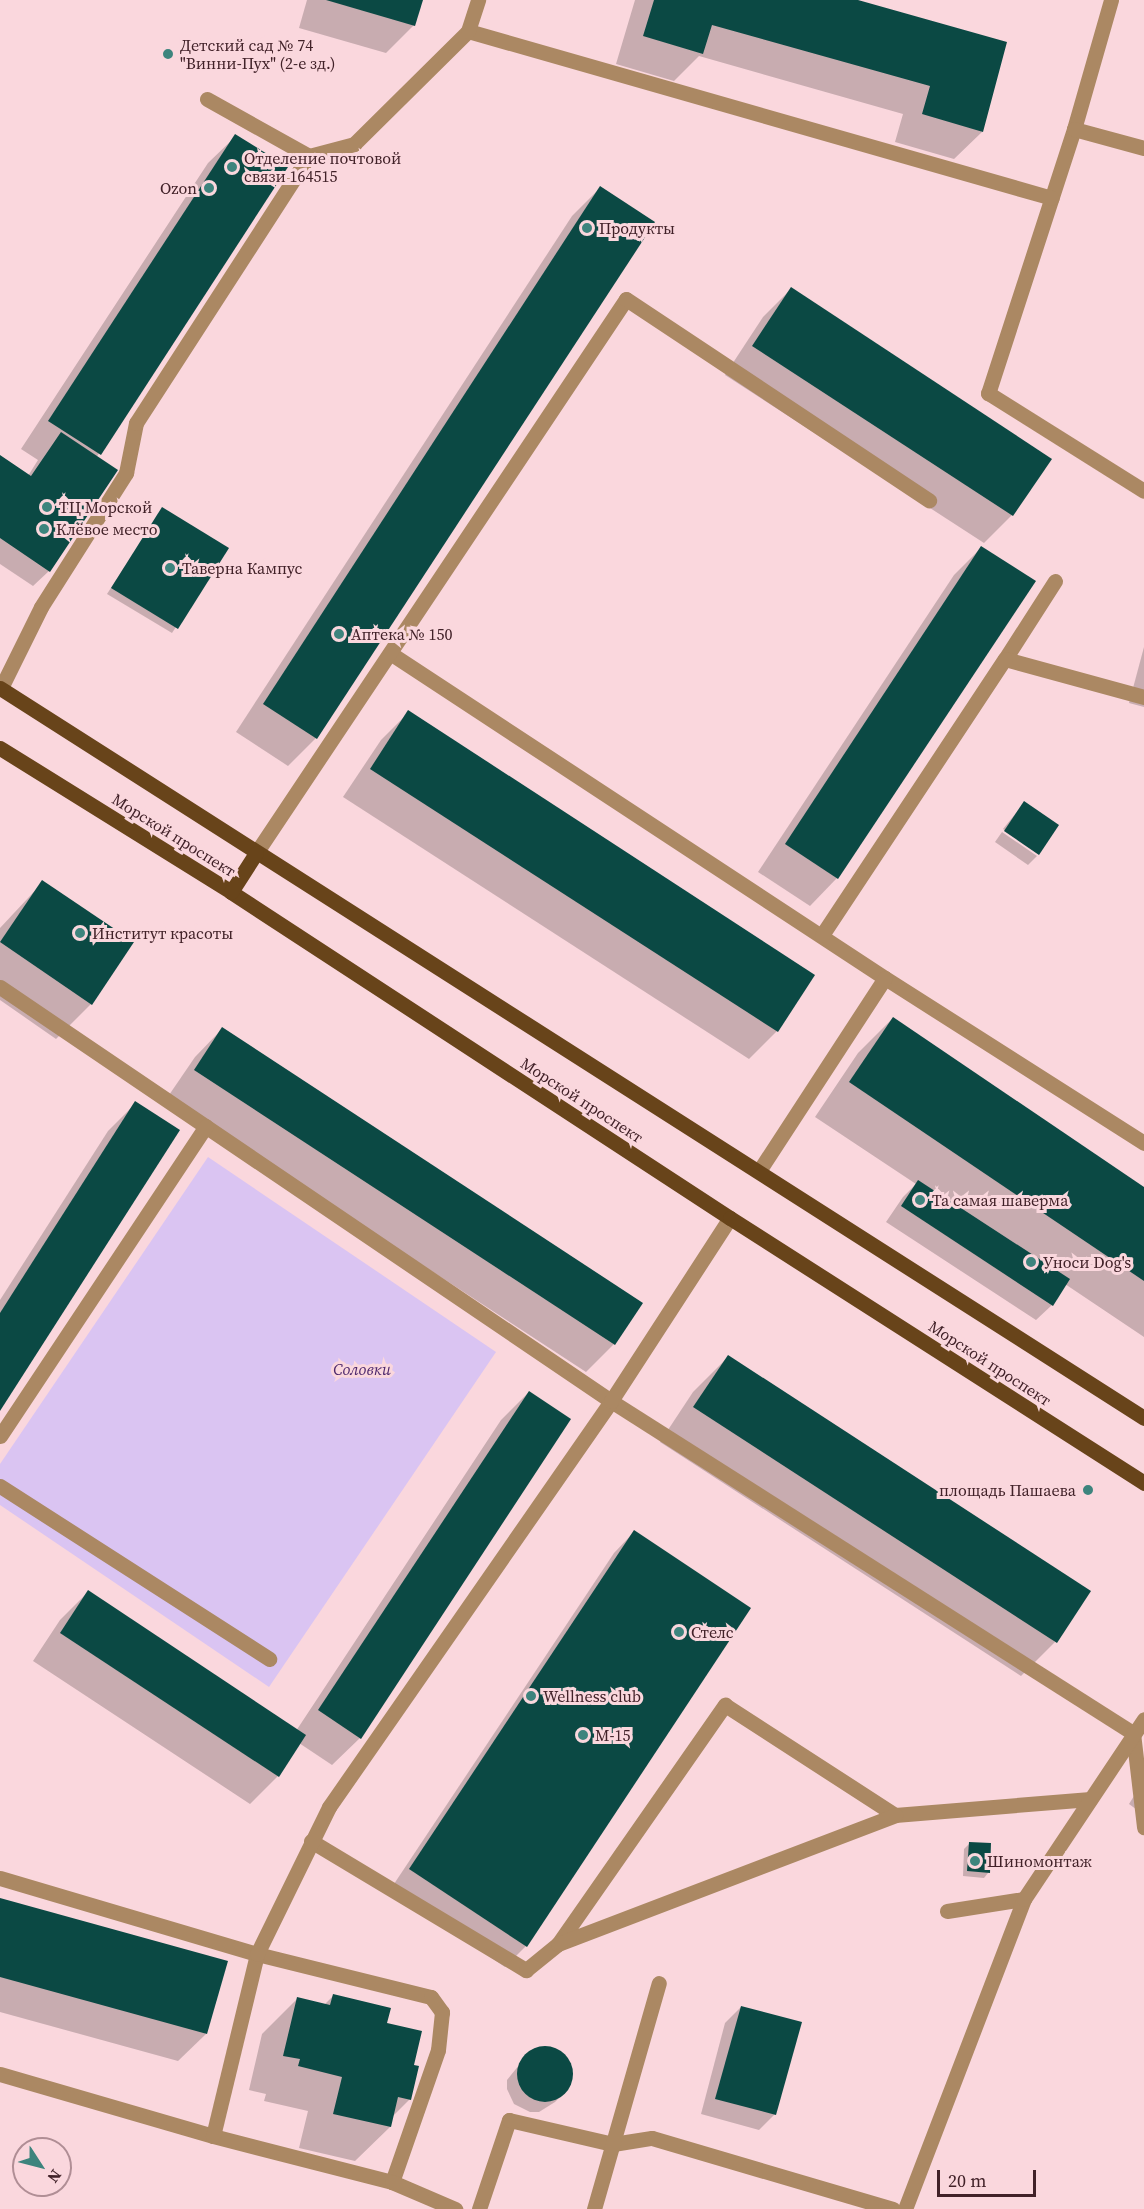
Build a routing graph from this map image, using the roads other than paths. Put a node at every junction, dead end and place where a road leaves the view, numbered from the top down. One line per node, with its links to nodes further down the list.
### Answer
1 (478, 0): 3 (street)
2 (1111, 0): 5 (street)
3 (468, 31): 7 (street); 8 (street)
4 (207, 99): 7 (street)
5 (1074, 129): 6 (street); 8 (street)
6 (1144, 148)
7 (309, 156): 14 (street)
8 (1052, 198): 9 (street)
9 (1144, 491)
10 (929, 500): 12 (street)
11 (1055, 581): 13 (street)
12 (390, 653): 17 (street); 19 (street)
13 (1005, 658): 15 (street); 19 (street)
14 (0, 688): 17 (main road, Морской проспект)
15 (1144, 697)
16 (0, 748): 18 (main road, Морской проспект)
17 (256, 852): 18 (main road); 24 (main road, Морской проспект)
18 (231, 892): 25 (main road, Морской проспект)
19 (822, 936): 20 (street)
20 (885, 978): 23 (street); 24 (street)
21 (0, 987): 22 (street)
22 (206, 1126): 26 (street); 28 (street)
23 (1144, 1143)
24 (759, 1171): 27 (main road, Морской проспект)
25 (730, 1218): 26 (street); 29 (main road, Морской проспект)
26 (611, 1401): 33 (street); 37 (street)
27 (1144, 1418)
28 (0, 1436)
29 (1144, 1483)
30 (0, 1486): 31 (street)
31 (269, 1659)
32 (1144, 1719): 33 (street)
33 (1133, 1733): 34 (street); 36 (street)
34 (1090, 1799): 35 (street); 39 (street)
35 (895, 1815): 41 (street); 41 (street)
36 (1144, 1827)
37 (311, 1841): 41 (street); 42 (street)
38 (0, 1878): 42 (street)
39 (1024, 1899): 40 (street); 52 (street)
40 (947, 1911)
41 (558, 1944)
42 (257, 1954): 45 (street); 47 (street)
43 (659, 1983): 46 (street)
44 (0, 2074): 45 (street)
45 (213, 2136): 47 (street)
46 (613, 2144): 49 (street); 50 (street); 51 (street)
47 (392, 2182): 48 (street)
48 (455, 2209)
49 (479, 2209)
50 (594, 2209)
51 (893, 2209)
52 (905, 2209)

